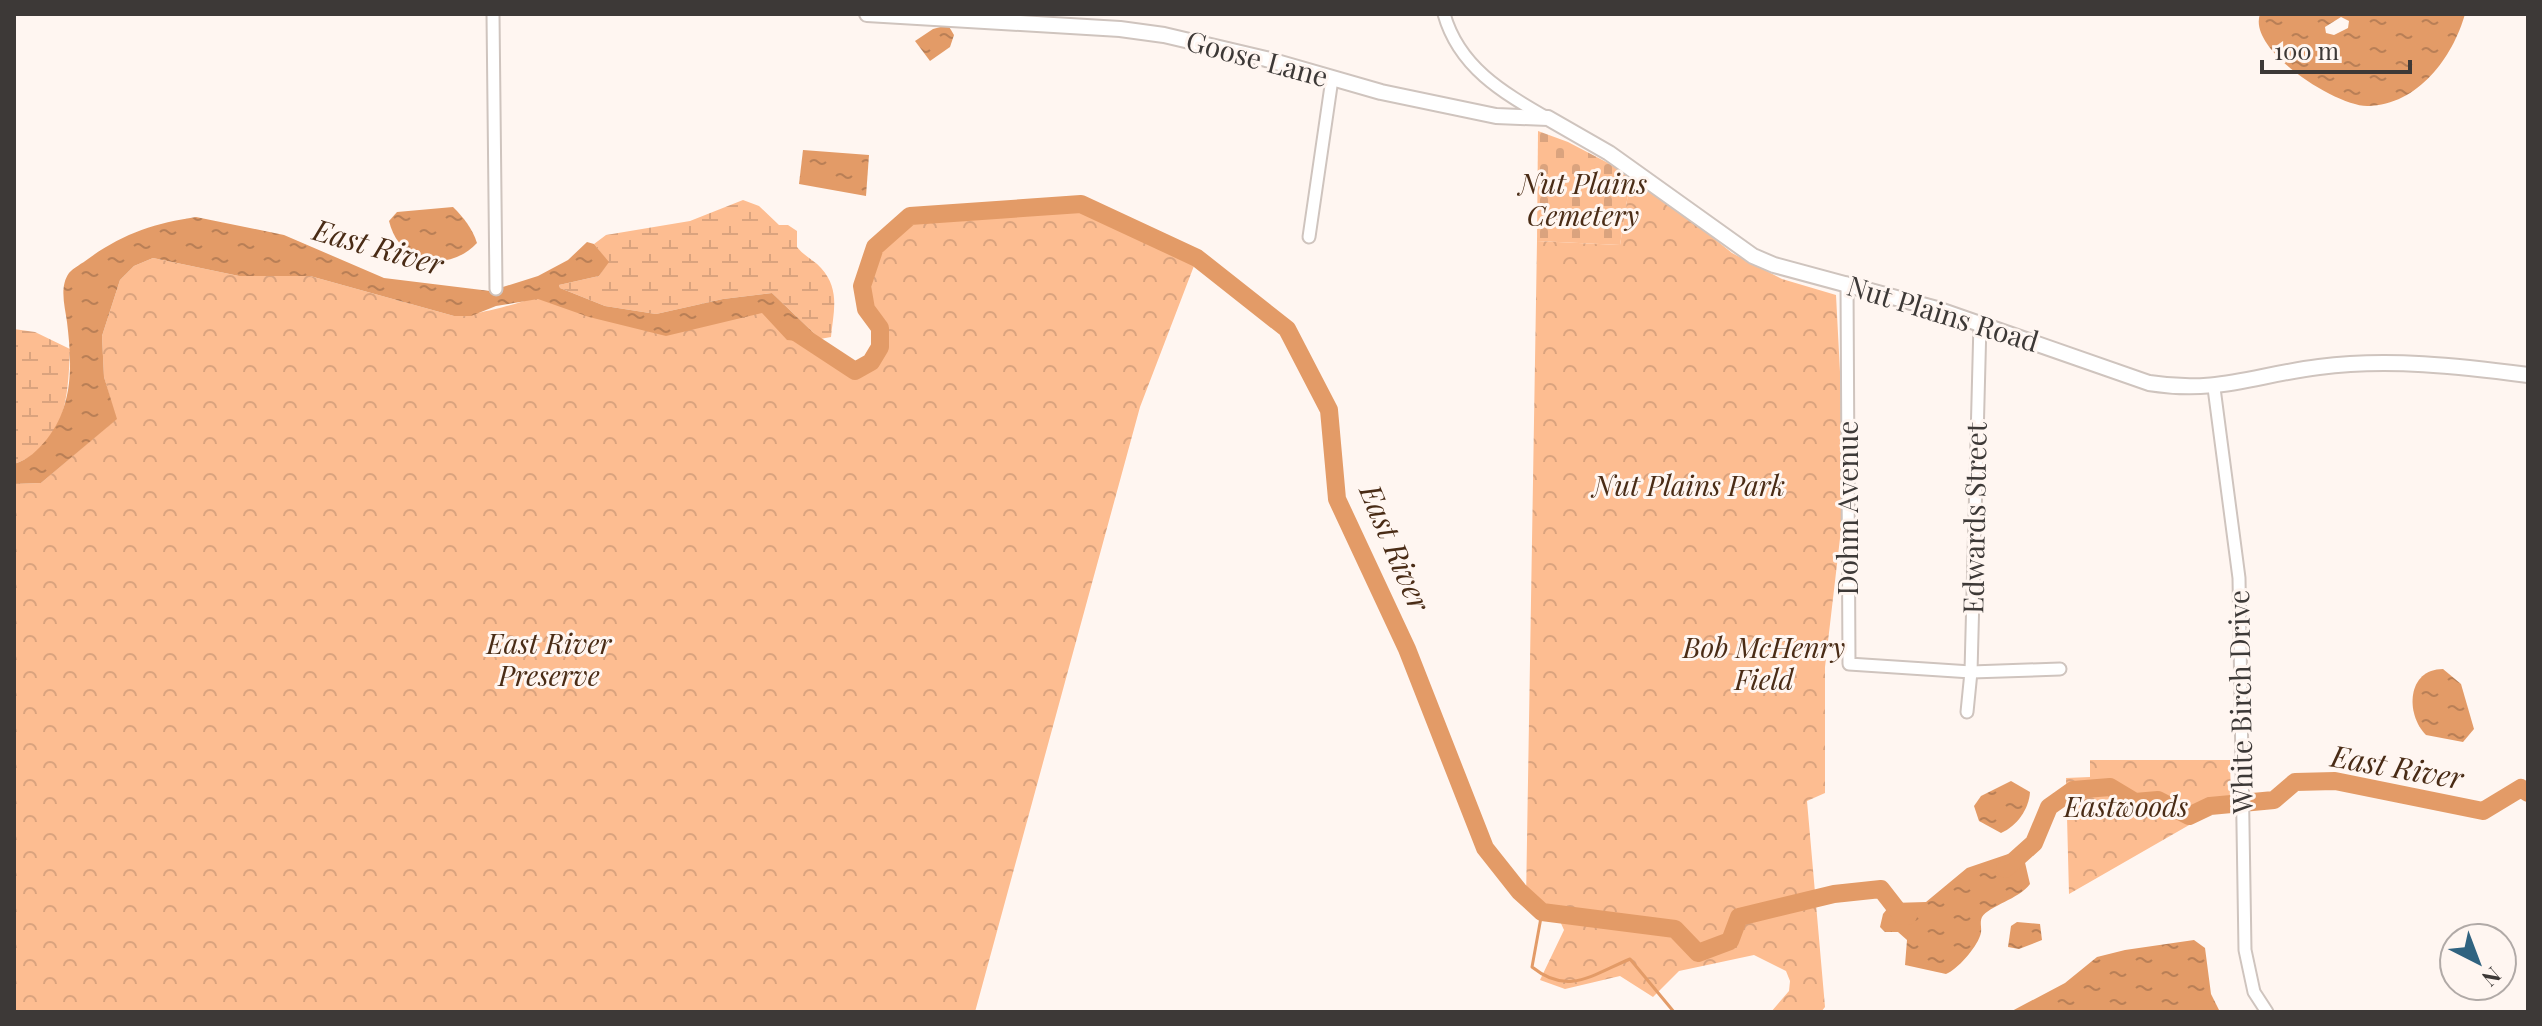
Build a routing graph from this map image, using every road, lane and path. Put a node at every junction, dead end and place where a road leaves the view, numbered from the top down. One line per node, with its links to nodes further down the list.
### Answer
1 (493, 14): 8 (street)
2 (867, 14): 4 (street, Goose Lane)
3 (1444, 14): 5 (street, Nut Plains Road)
4 (1332, 79): 5 (street, Goose Lane); 6 (street)
5 (1548, 118): 7 (street, Nut Plains Road)
6 (1309, 237)
7 (1847, 283): 9 (street, Nut Plains Road); 13 (street, Dohm Avenue)
8 (496, 289)
9 (1980, 323): 11 (street, Nut Plains Road); 13 (street, Edwards Street)
10 (2528, 375): 11 (street, Nut Plains Road)
11 (2214, 388): 15 (street, White Birch Drive)
12 (2060, 669): 13 (street, Dohm Avenue)
13 (1971, 672): 14 (street, Edwards Street)
14 (1967, 712)
15 (2267, 1012)

